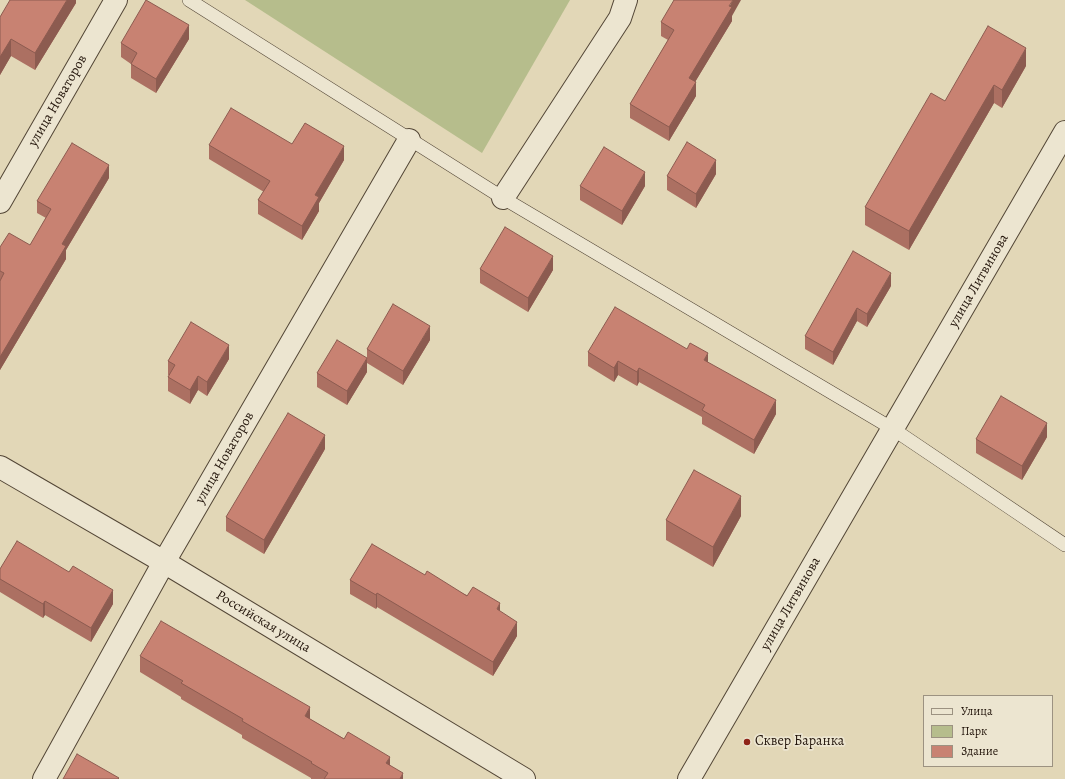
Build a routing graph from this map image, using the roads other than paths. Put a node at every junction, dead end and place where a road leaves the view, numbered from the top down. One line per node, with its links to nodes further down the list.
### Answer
1 (116, 0): 7 (street, улица Новаторов)
2 (189, 0): 5 (lane)
3 (626, 0): 6 (street)
4 (1065, 132): 8 (street, улица Литвинова)
5 (410, 140): 6 (lane); 11 (street, улица Новаторов)
6 (503, 198): 8 (lane)
7 (0, 202)
8 (892, 429): 10 (lane); 14 (street, улица Литвинова)
9 (0, 467): 11 (street, Российская улица)
10 (1065, 545)
11 (164, 562): 12 (street, улица Новаторов); 13 (street, Российская улица)
12 (44, 779)
13 (524, 779)
14 (689, 779)

